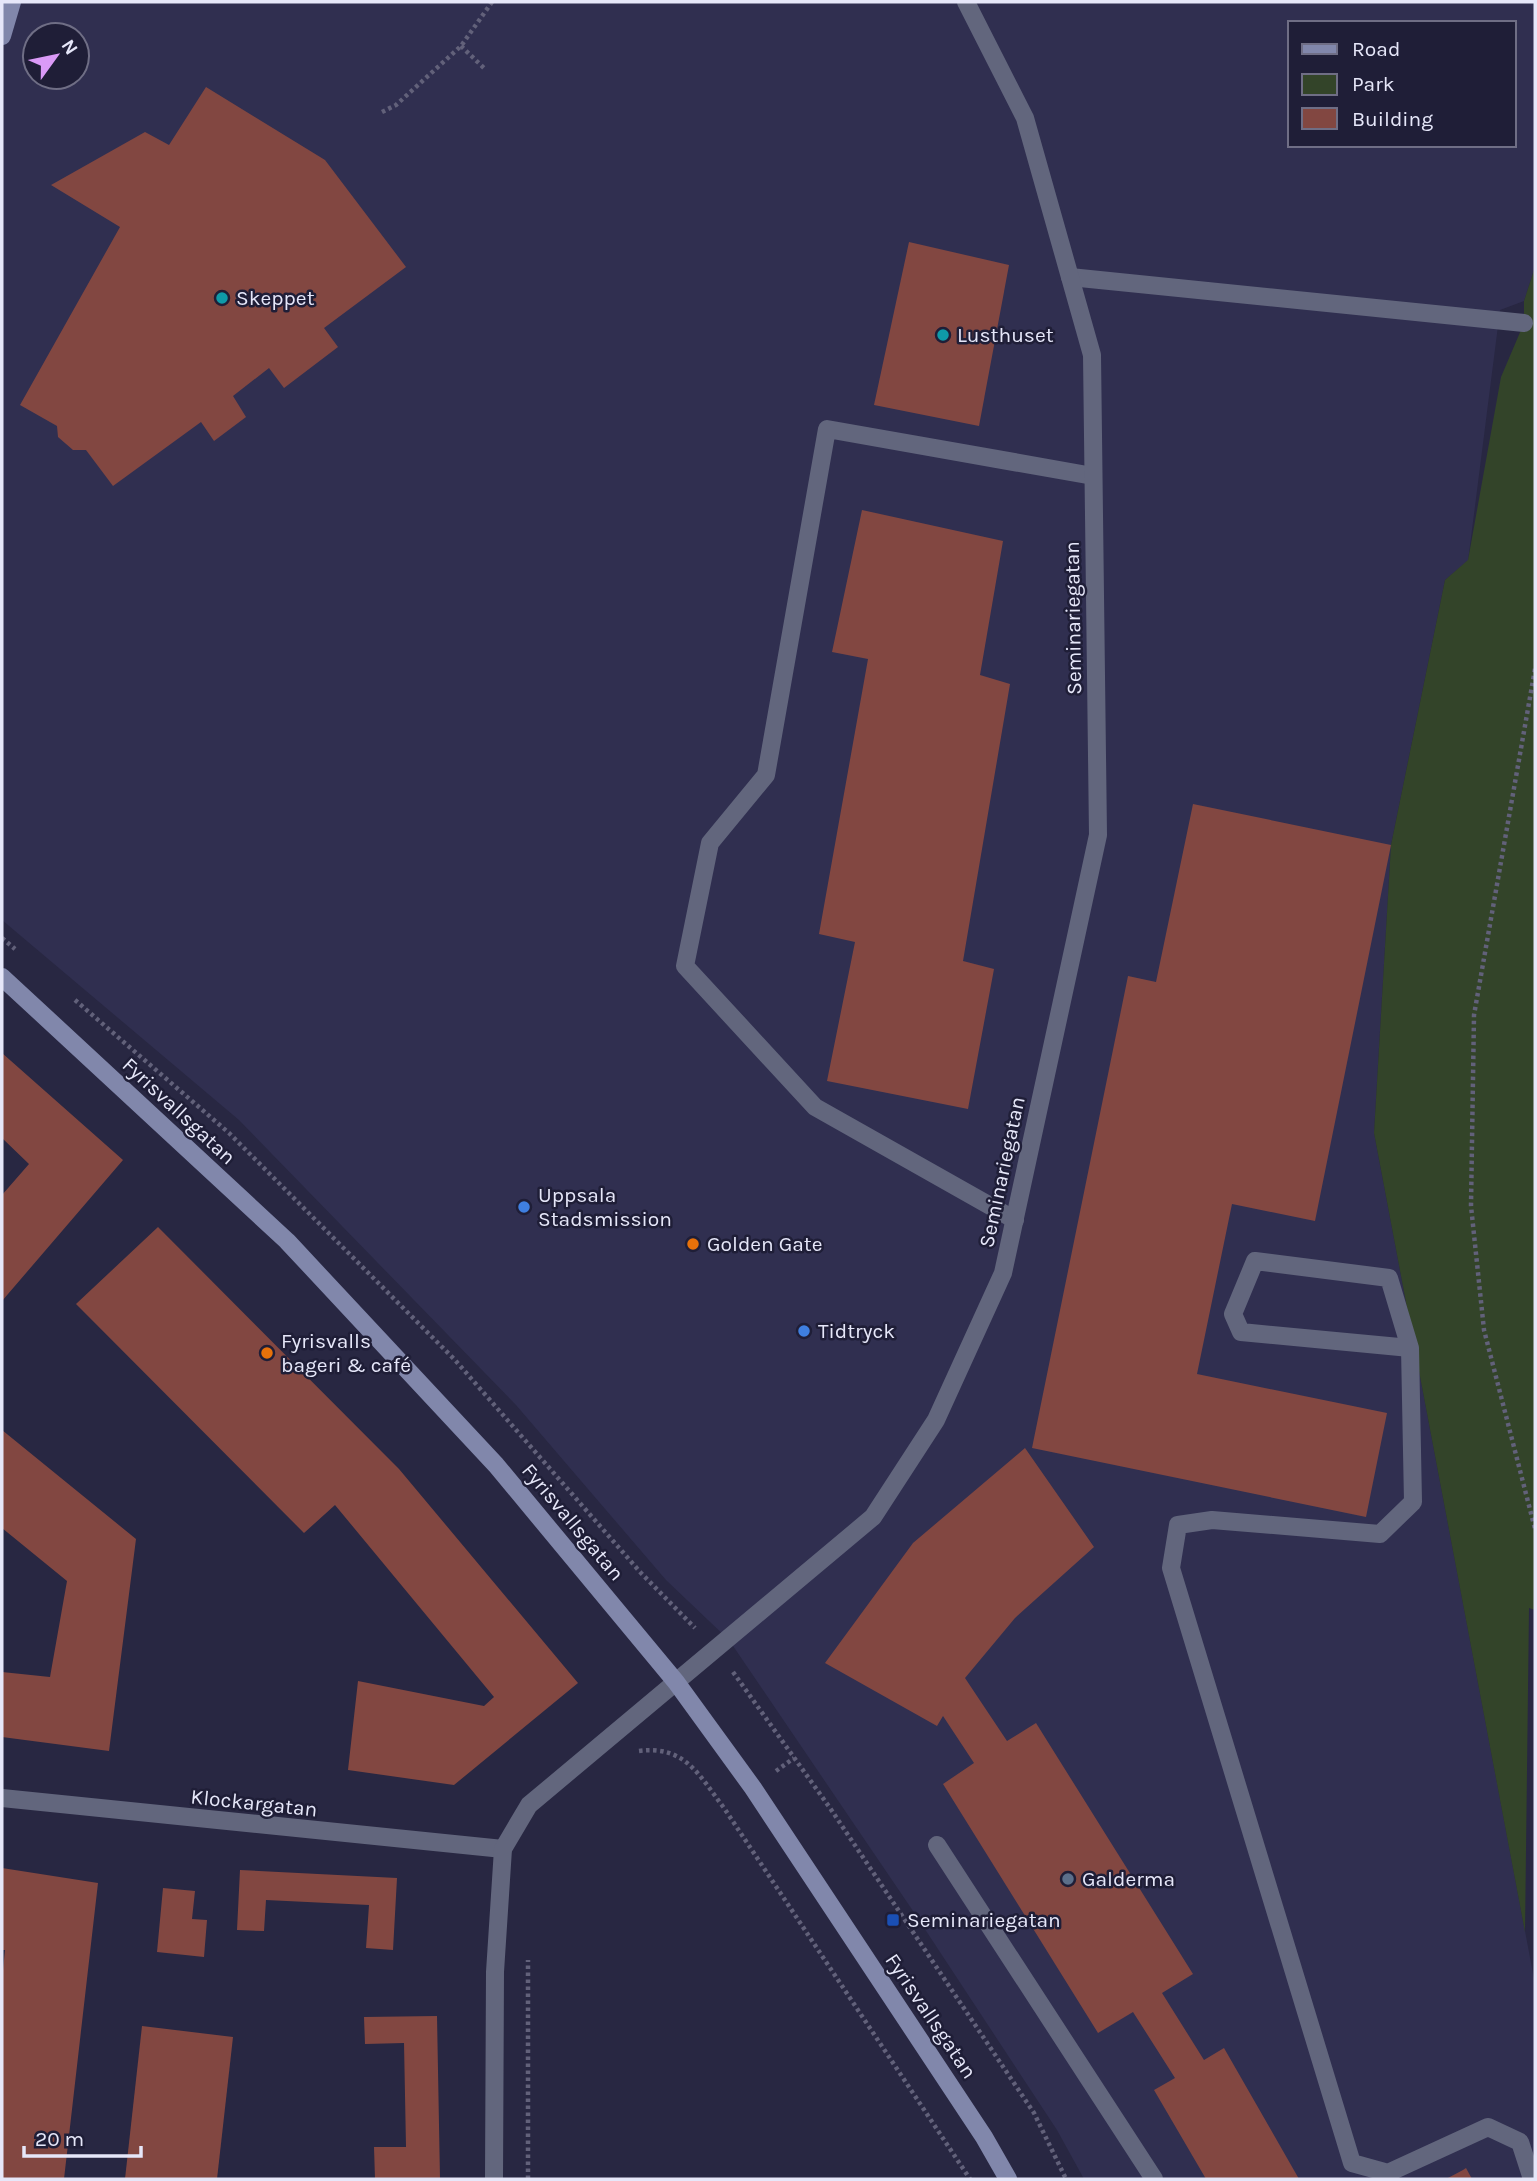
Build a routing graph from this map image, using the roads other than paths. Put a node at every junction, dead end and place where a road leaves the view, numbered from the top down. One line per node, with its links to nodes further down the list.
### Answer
1 (12, 2): 3 (street)
2 (966, 2): 4 (street, Seminariegatan)
3 (2, 36)
4 (1070, 277): 5 (street); 6 (street, Seminariegatan)
5 (1524, 323)
6 (1093, 476): 8 (street, Seminariegatan); 8 (street)
7 (2, 977): 10 (street, Fyrisvallsgatan)
8 (1015, 1220): 10 (street, Seminariegatan)
9 (1410, 1348): 9 (street); 17 (street)
10 (676, 1682): 13 (street, Seminariegatan); 15 (street, Fyrisvallsgatan)
11 (2, 1798): 13 (street, Klockargatan)
12 (937, 1845): 16 (street)
13 (503, 1849): 14 (street, Seminariegatan)
14 (494, 2179)
15 (1008, 2179)
16 (1154, 2179)
17 (1532, 2179)

